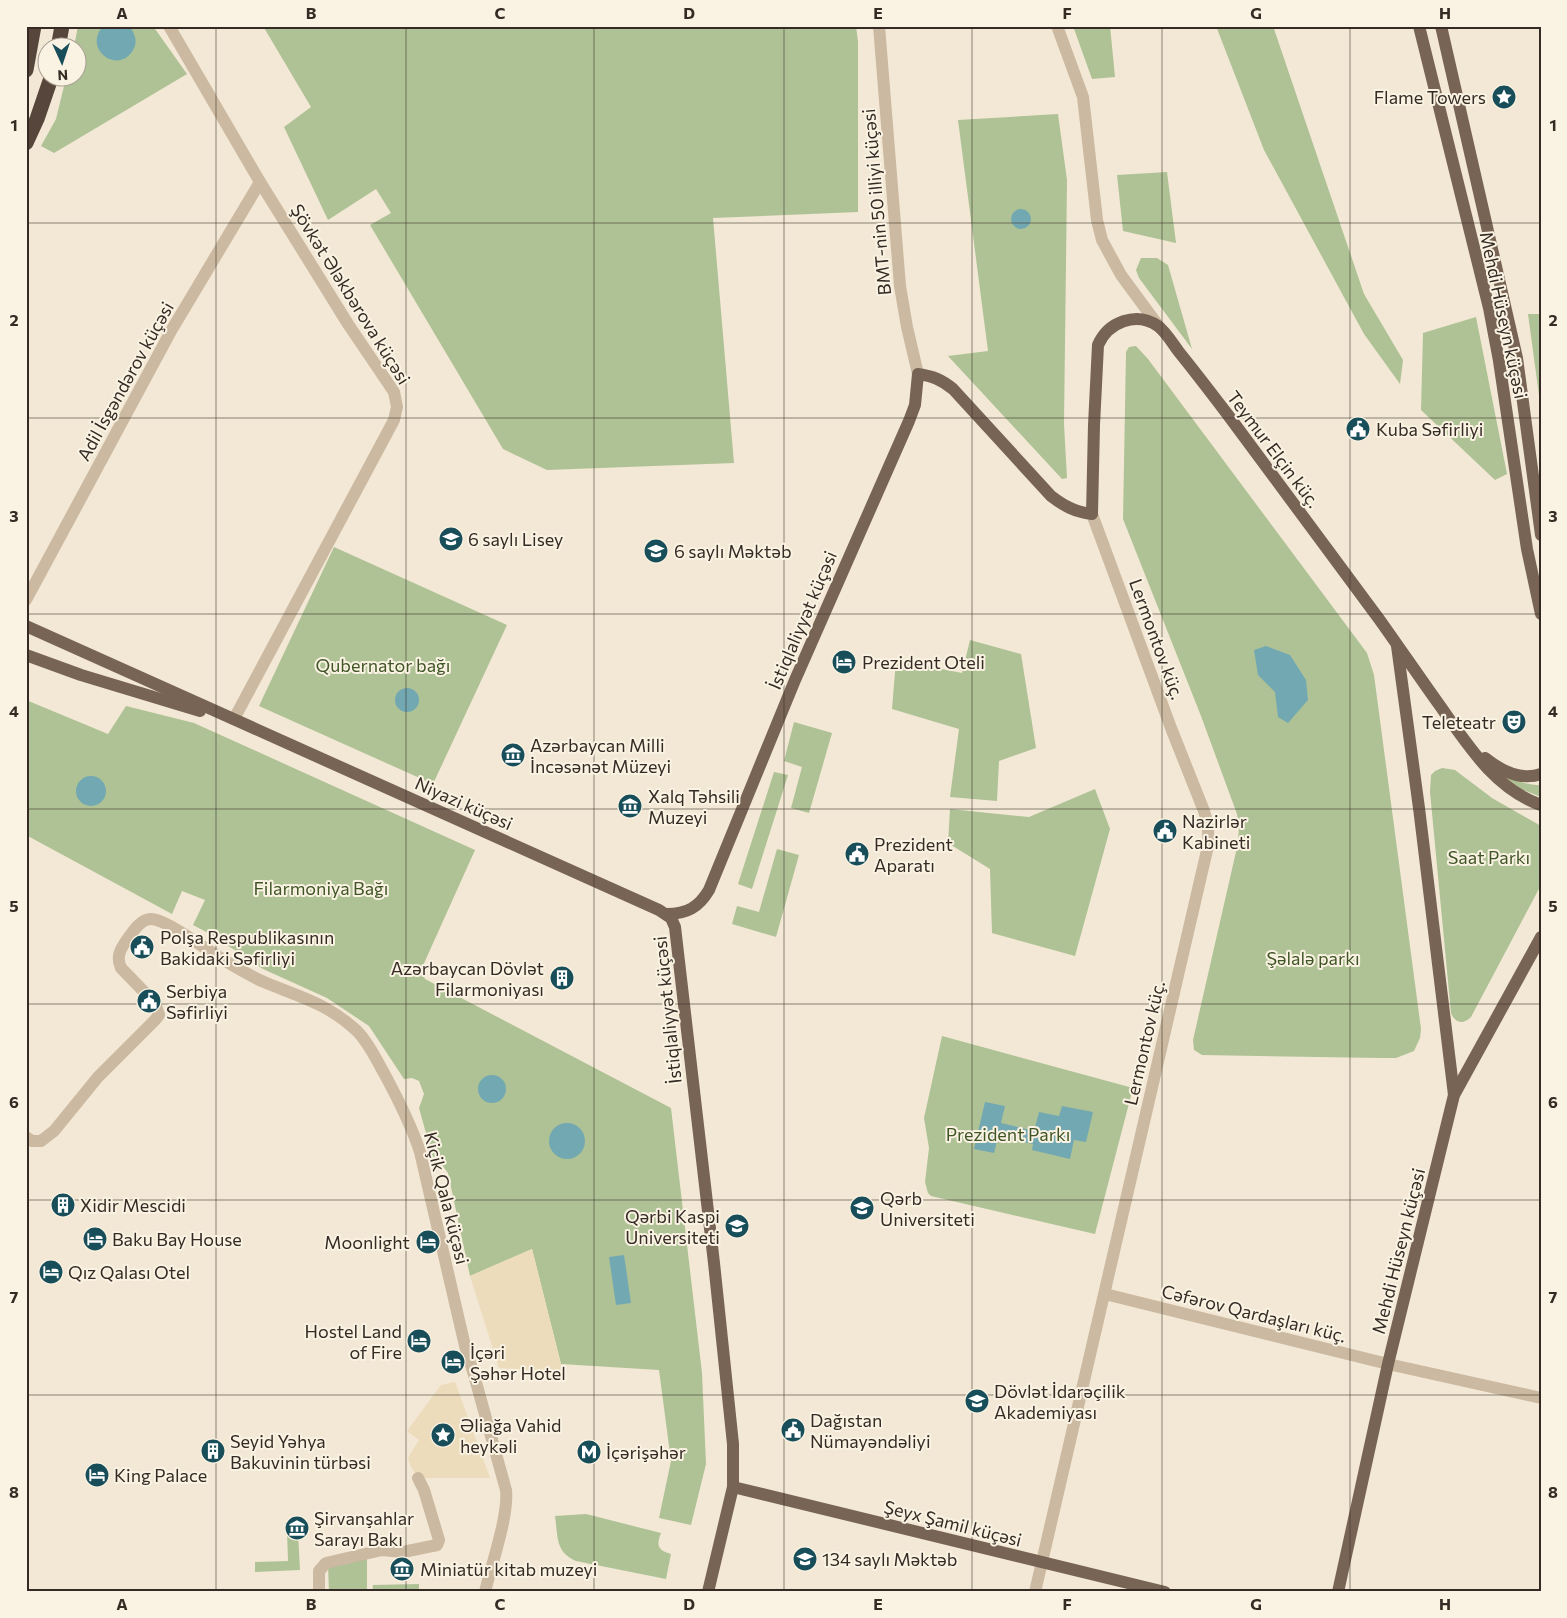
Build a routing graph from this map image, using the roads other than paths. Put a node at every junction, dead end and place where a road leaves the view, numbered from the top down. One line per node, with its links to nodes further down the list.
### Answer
1 (34, 26): 7 (highway)
2 (168, 26): 10 (street, Şövkət Ələkbərova küçəsi)
3 (879, 26): 12 (street, BMT-nin 50 illiyi küçəsi)
4 (1057, 26): 11 (street)
5 (1419, 26): 16 (main road, Mehdi Hüseyn küçəsi)
6 (1441, 26): 14 (main road, Mehdi Hüseyn küçəsi)
7 (26, 70)
8 (48, 88): 9 (highway)
9 (26, 142)
10 (260, 182): 15 (street, Adil İsgəndərov küçəsi); 20 (street, Şövkət Ələkbərova küçəsi)
11 (1160, 328): 13 (main road, Lermontov küç.); 18 (main road, Teymur Elçin küç.)
12 (918, 374): 13 (main road); 25 (main road, İstiqlaliyyət küçəsi)
13 (1092, 514): 29 (street, Lermontov küç.)
14 (1541, 535)
15 (26, 600)
16 (1541, 614)
17 (26, 626): 20 (main road, Niyazi küçəsi)
18 (1396, 644): 22 (main road); 27 (main road)
19 (26, 656): 21 (main road, Niyazi küçəsi)
20 (234, 719): 21 (main road, Niyazi küçəsi)
21 (248, 725): 25 (main road, Niyazi küçəsi)
22 (1470, 748): 23 (main road); 24 (main road)
23 (1541, 774)
24 (1541, 805)
25 (667, 914): 33 (main road, İstiqlaliyyət küçəsi)
26 (1541, 937): 27 (main road, Mehdi Hüseyn küçəsi)
27 (1454, 1095): 30 (main road, Mehdi Hüseyn küçəsi)
28 (26, 1137): 36 (street, Kiçik Qala küçəsi)
29 (1105, 1294): 30 (street, Cəfərov Qardaşları küç.); 34 (street, Lermontov küç.)
30 (1388, 1364): 31 (street, Cəfərov Qardaşları küç.); 40 (main road, Mehdi Hüseyn küçəsi)
31 (1541, 1398)
32 (418, 1478): 35 (street)
33 (732, 1487): 34 (main road, Şeyx Şamil küçəsi); 37 (main road, İstiqlaliyyət küçəsi)
34 (1042, 1563): 38 (street, Lermontov küç.); 39 (main road, Şeyx Şamil küçəsi)
35 (320, 1592)
36 (485, 1592)
37 (708, 1592)
38 (1035, 1592)
39 (1165, 1592)
40 (1338, 1592)

